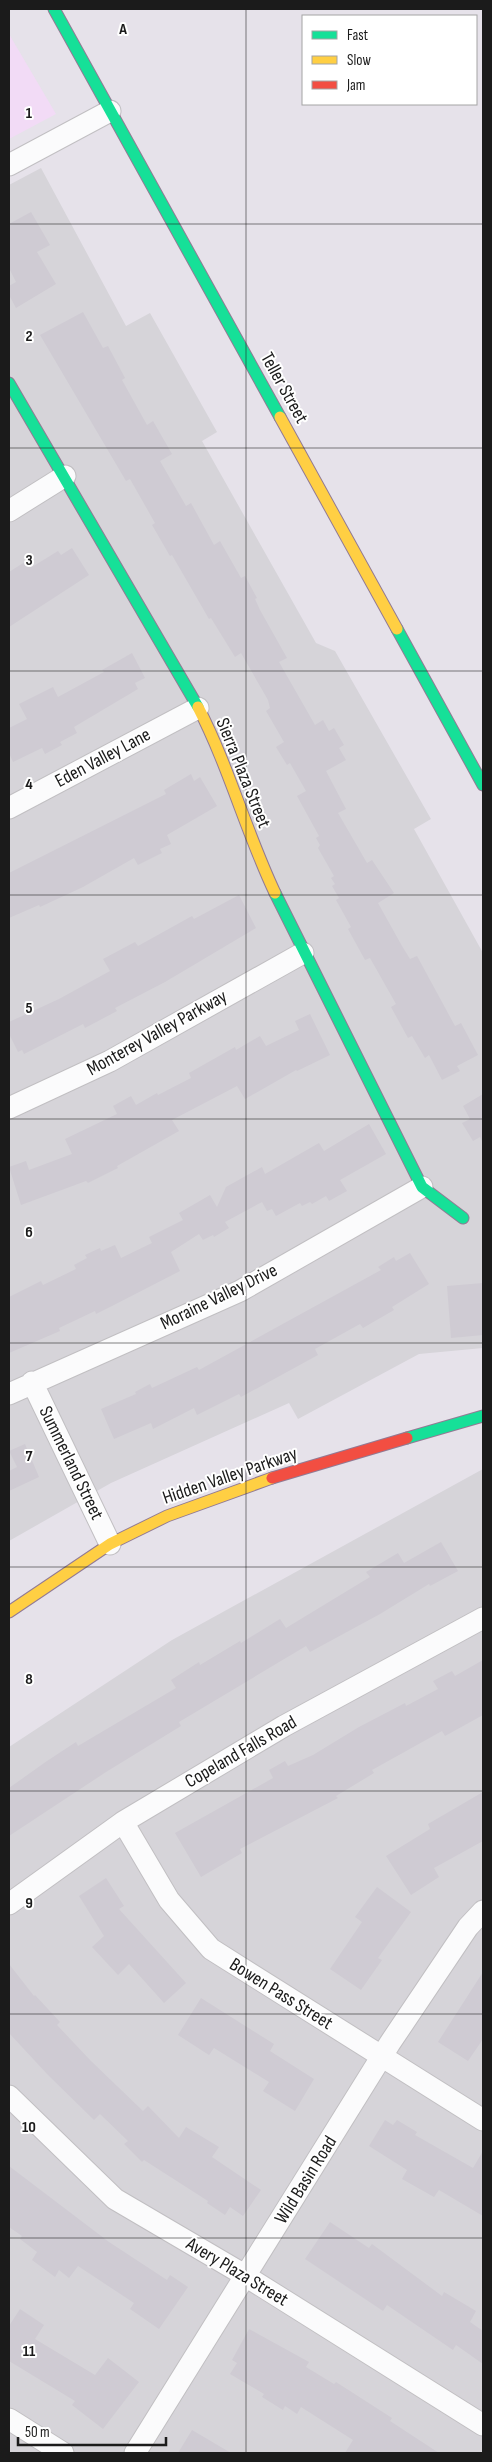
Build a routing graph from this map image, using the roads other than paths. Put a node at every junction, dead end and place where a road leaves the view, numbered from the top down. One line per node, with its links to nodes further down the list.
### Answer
1 (54, 9): 2 (street, Teller Street)
2 (110, 111): 3 (street); 8 (street, Teller Street)
3 (9, 165)
4 (9, 383): 5 (street, Sierra Plaza Street)
5 (65, 476): 6 (street); 7 (street, Sierra Plaza Street)
6 (9, 511)
7 (198, 708): 9 (street, Eden Valley Lane); 10 (street, Sierra Plaza Street)
8 (483, 785)
9 (9, 808)
10 (303, 953): 11 (street, Monterey Valley Parkway); 12 (street, Sierra Plaza Street)
11 (9, 1108)
12 (422, 1187): 13 (street); 14 (street, Moraine Valley Drive)
13 (463, 1218)
14 (32, 1382): 15 (street, Moraine Valley Drive); 17 (street, Summerland Street)
15 (9, 1394)
16 (483, 1416): 17 (street, Hidden Valley Parkway)
17 (110, 1544): 18 (street, Hidden Valley Parkway)
18 (9, 1612)
19 (483, 1618): 20 (street, Copeland Falls Road)
20 (123, 1822): 21 (street, Copeland Falls Road); 23 (street, Bowen Pass Street)
21 (9, 1904)
22 (483, 1911): 23 (street, Wild Basin Road)
23 (381, 2057): 25 (street, Bowen Pass Street); 26 (street, Wild Basin Road)
24 (9, 2096): 26 (street, Avery Plaza Street)
25 (483, 2120)
26 (246, 2276): 28 (street, Avery Plaza Street); 30 (street, Wild Basin Road)
27 (9, 2419): 29 (street)
28 (483, 2425)
29 (63, 2453)
30 (135, 2453)

